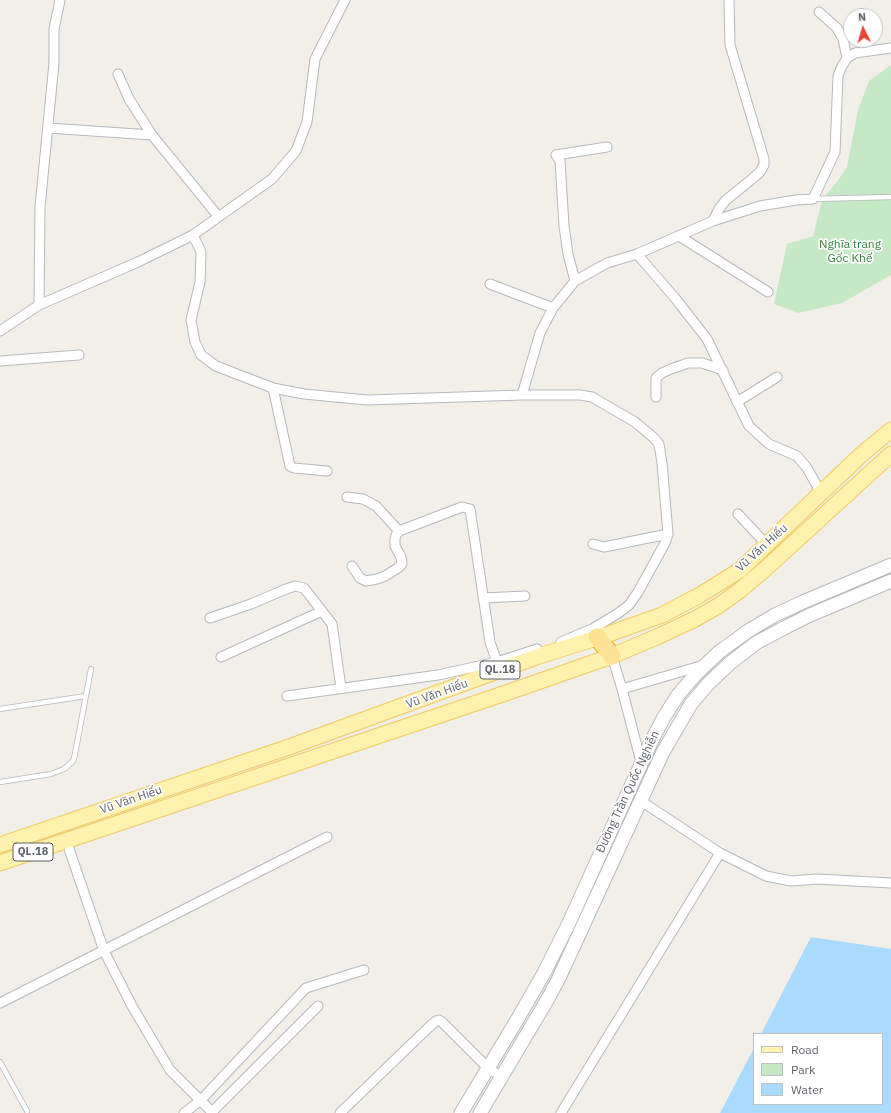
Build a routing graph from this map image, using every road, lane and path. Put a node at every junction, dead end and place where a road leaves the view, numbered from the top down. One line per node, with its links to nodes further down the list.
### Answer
1 (60, 0): 8 (street)
2 (345, 0): 13 (street)
3 (728, 0): 14 (street)
4 (819, 12): 6 (street)
5 (891, 48): 6 (street)
6 (847, 58): 12 (street)
7 (118, 74): 9 (street)
8 (48, 128): 9 (street); 21 (street)
9 (152, 135): 13 (street)
10 (607, 147): 18 (street)
11 (891, 198): 12 (lane)
12 (813, 200): 14 (street)
13 (218, 216): 15 (street)
14 (713, 221): 16 (street)
15 (193, 235): 21 (street); 28 (street)
16 (679, 236): 17 (street); 20 (street)
17 (637, 254): 18 (street); 26 (street)
18 (575, 281): 22 (street)
19 (490, 284): 22 (street)
20 (768, 292)
21 (39, 305): 23 (street)
22 (553, 308): 29 (street)
23 (0, 331)
24 (79, 355): 25 (street)
25 (0, 360)
26 (723, 370): 30 (street); 31 (street)
27 (777, 377): 31 (street)
28 (273, 388): 29 (street); 34 (street)
29 (522, 395): 39 (street)
30 (656, 397)
31 (737, 402): 35 (street)
32 (891, 430): 35 (main road, Vũ Văn Hiếu / QL.18)
33 (891, 454): 51 (main road, Vũ Văn Hiếu / QL.18)
34 (327, 471)
35 (821, 493): 41 (main road, Vũ Văn Hiếu / QL.18)
36 (347, 497): 38 (street)
37 (738, 514): 41 (street)
38 (399, 531): 43 (street); 46 (street)
39 (668, 534): 40 (street); 50 (street)
40 (593, 544)
41 (767, 545): 49 (main road, Vũ Văn Hiếu / QL.18)
42 (891, 565): 54 (main road, Đường Trần Quốc Nghiễn)
43 (352, 566)
44 (891, 581): 63 (main road, Đường Trần Quốc Nghiễn)
45 (525, 596): 46 (street)
46 (483, 598): 53 (street)
47 (322, 611): 48 (street); 52 (street); 56 (street)
48 (210, 618)
49 (597, 637): 50 (main road, Vũ Văn Hiếu / QL.18); 51 (highway)
50 (538, 653): 53 (street); 66 (main road, Vũ Văn Hiếu / QL.18)
51 (612, 656): 57 (street); 65 (main road, Vũ Văn Hiếu / QL.18)
52 (221, 657)
53 (497, 662): 56 (street)
54 (707, 664): 57 (street); 61 (main road, Đường Trần Quốc Nghiễn)
55 (91, 669): 58 (lane)
56 (341, 688): 59 (street)
57 (622, 689): 61 (street)
58 (86, 696): 60 (lane); 62 (lane)
59 (287, 696)
60 (0, 709)
61 (641, 762): 75 (main road, Đường Trần Quốc Nghiễn)
62 (0, 782)
63 (641, 801): 67 (street); 76 (main road, Đường Trần Quốc Nghiễn)
64 (327, 837): 70 (street)
65 (66, 840): 68 (main road, Vũ Văn Hiếu / QL.18); 70 (street)
66 (0, 845)
67 (720, 853): 69 (street); 84 (street)
68 (0, 863)
69 (891, 883)
70 (104, 951): 72 (street); 77 (street)
71 (364, 970): 77 (street)
72 (0, 1003)
73 (318, 1006): 80 (street)
74 (0, 1062): 78 (lane)
75 (488, 1068): 76 (street); 81 (street); 82 (main road, Đường Trần Quốc Nghiễn)
76 (502, 1077): 83 (main road, Đường Trần Quốc Nghiễn)
77 (201, 1100): 79 (street); 80 (street)
78 (26, 1111)
79 (184, 1113)
80 (213, 1113)
81 (340, 1113)
82 (461, 1113)
83 (480, 1113)
84 (561, 1113)

